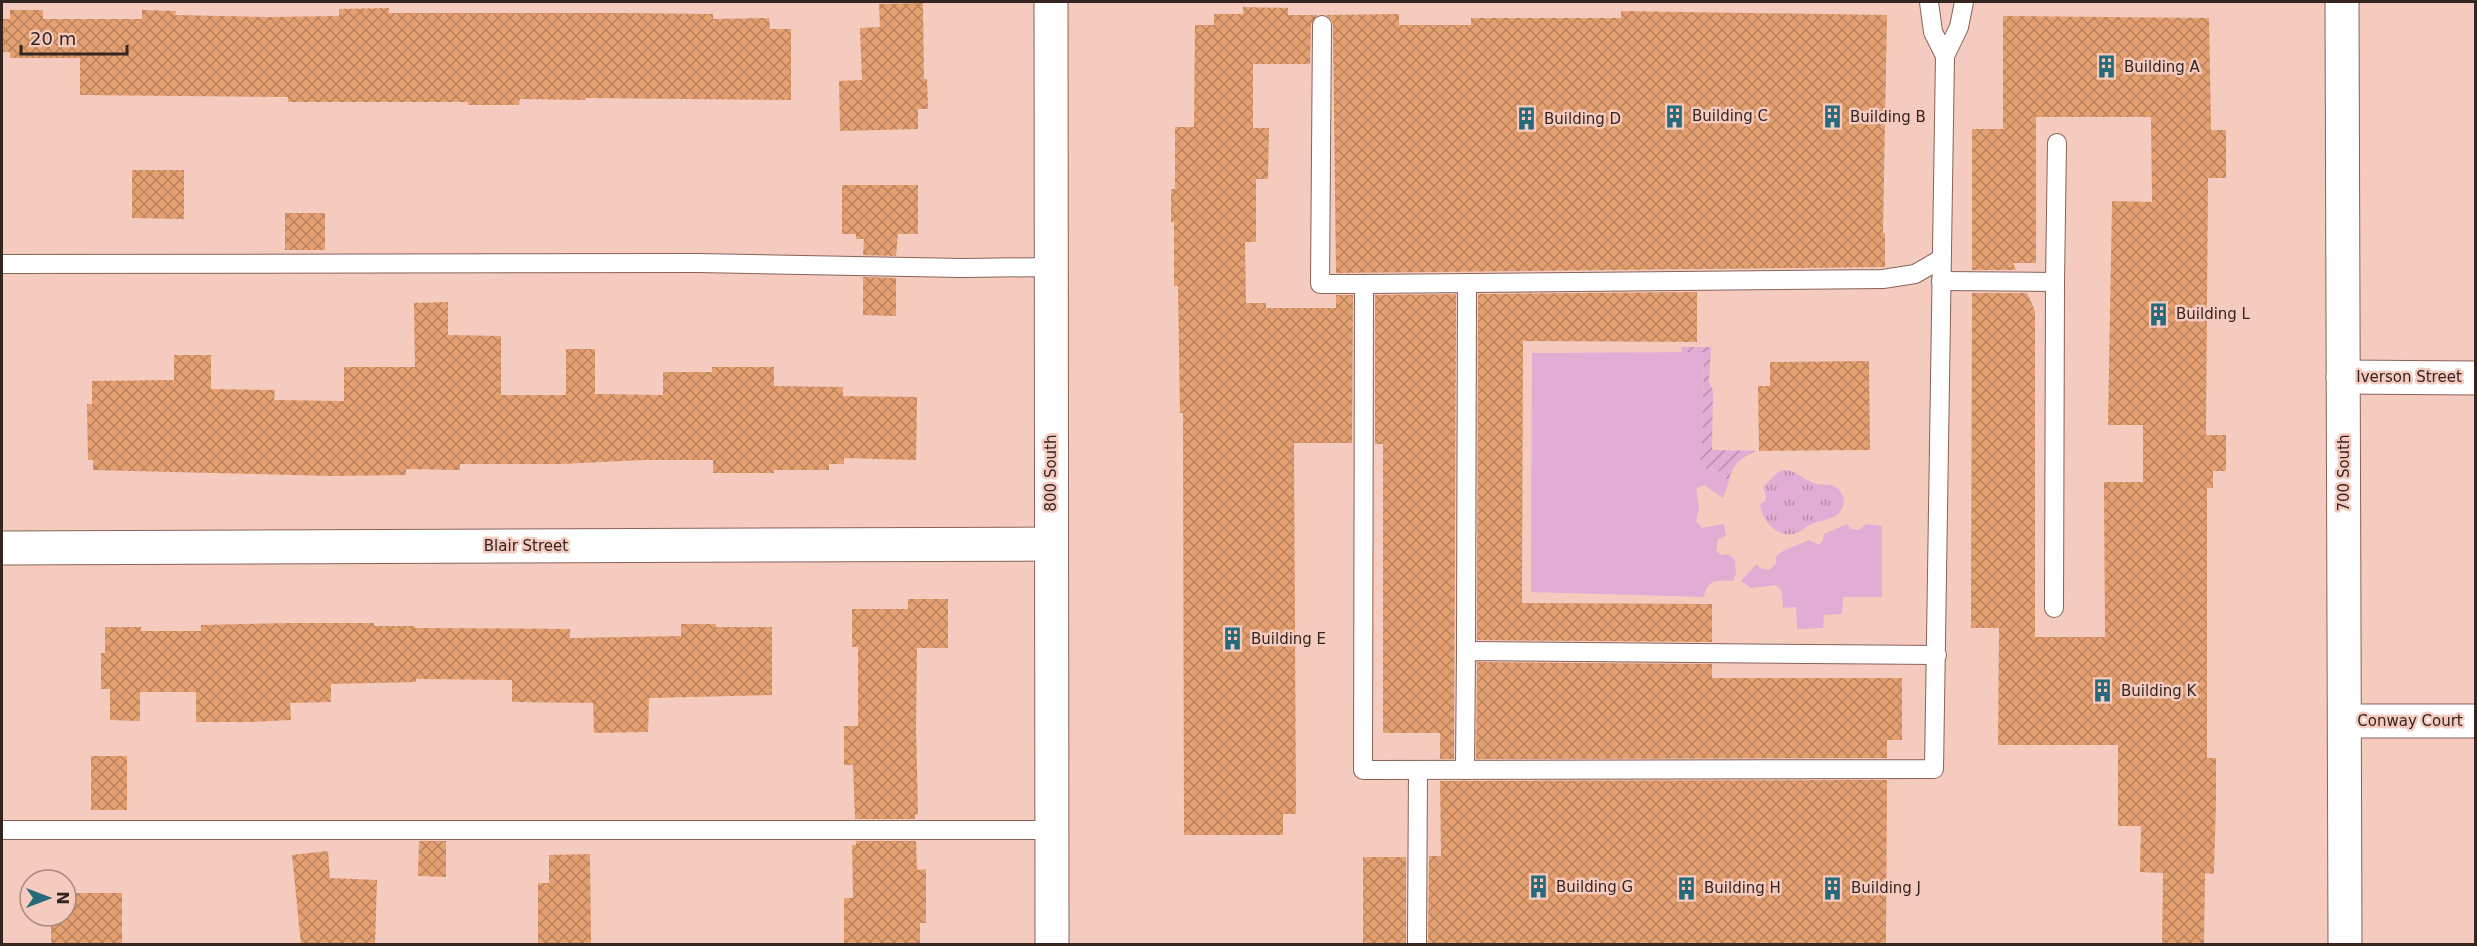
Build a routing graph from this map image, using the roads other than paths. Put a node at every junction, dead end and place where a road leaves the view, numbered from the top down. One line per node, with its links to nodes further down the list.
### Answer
1 (1051, 2): 10 (street, 800 South)
2 (1929, 2): 6 (lane)
3 (1964, 2): 6 (lane)
4 (2342, 2): 15 (street, 700 South)
5 (1322, 25): 13 (lane)
6 (1945, 56): 8 (lane)
7 (2057, 143): 12 (lane)
8 (1941, 259): 11 (lane); 14 (lane)
9 (2, 264): 10 (lane)
10 (1051, 267): 17 (street, 800 South)
11 (1941, 281): 12 (lane); 21 (lane)
12 (2055, 282): 19 (lane)
13 (1364, 284): 14 (lane); 24 (lane)
14 (1467, 284): 20 (lane)
15 (2343, 377): 16 (street, Iverson Street); 23 (street, 700 South)
16 (2475, 378)
17 (1051, 544): 18 (street, Blair Street); 27 (street, 800 South)
18 (2, 548)
19 (2054, 608)
20 (1466, 651): 21 (lane); 25 (lane)
21 (1937, 655): 25 (lane)
22 (2475, 721): 23 (street, Conway Court)
23 (2345, 722): 30 (street, 700 South)
24 (1418, 770): 25 (lane); 29 (lane)
25 (1465, 770)
26 (2, 830): 27 (lane)
27 (1052, 830): 28 (street, 800 South)
28 (1052, 945)
29 (1417, 945)
30 (2345, 945)

